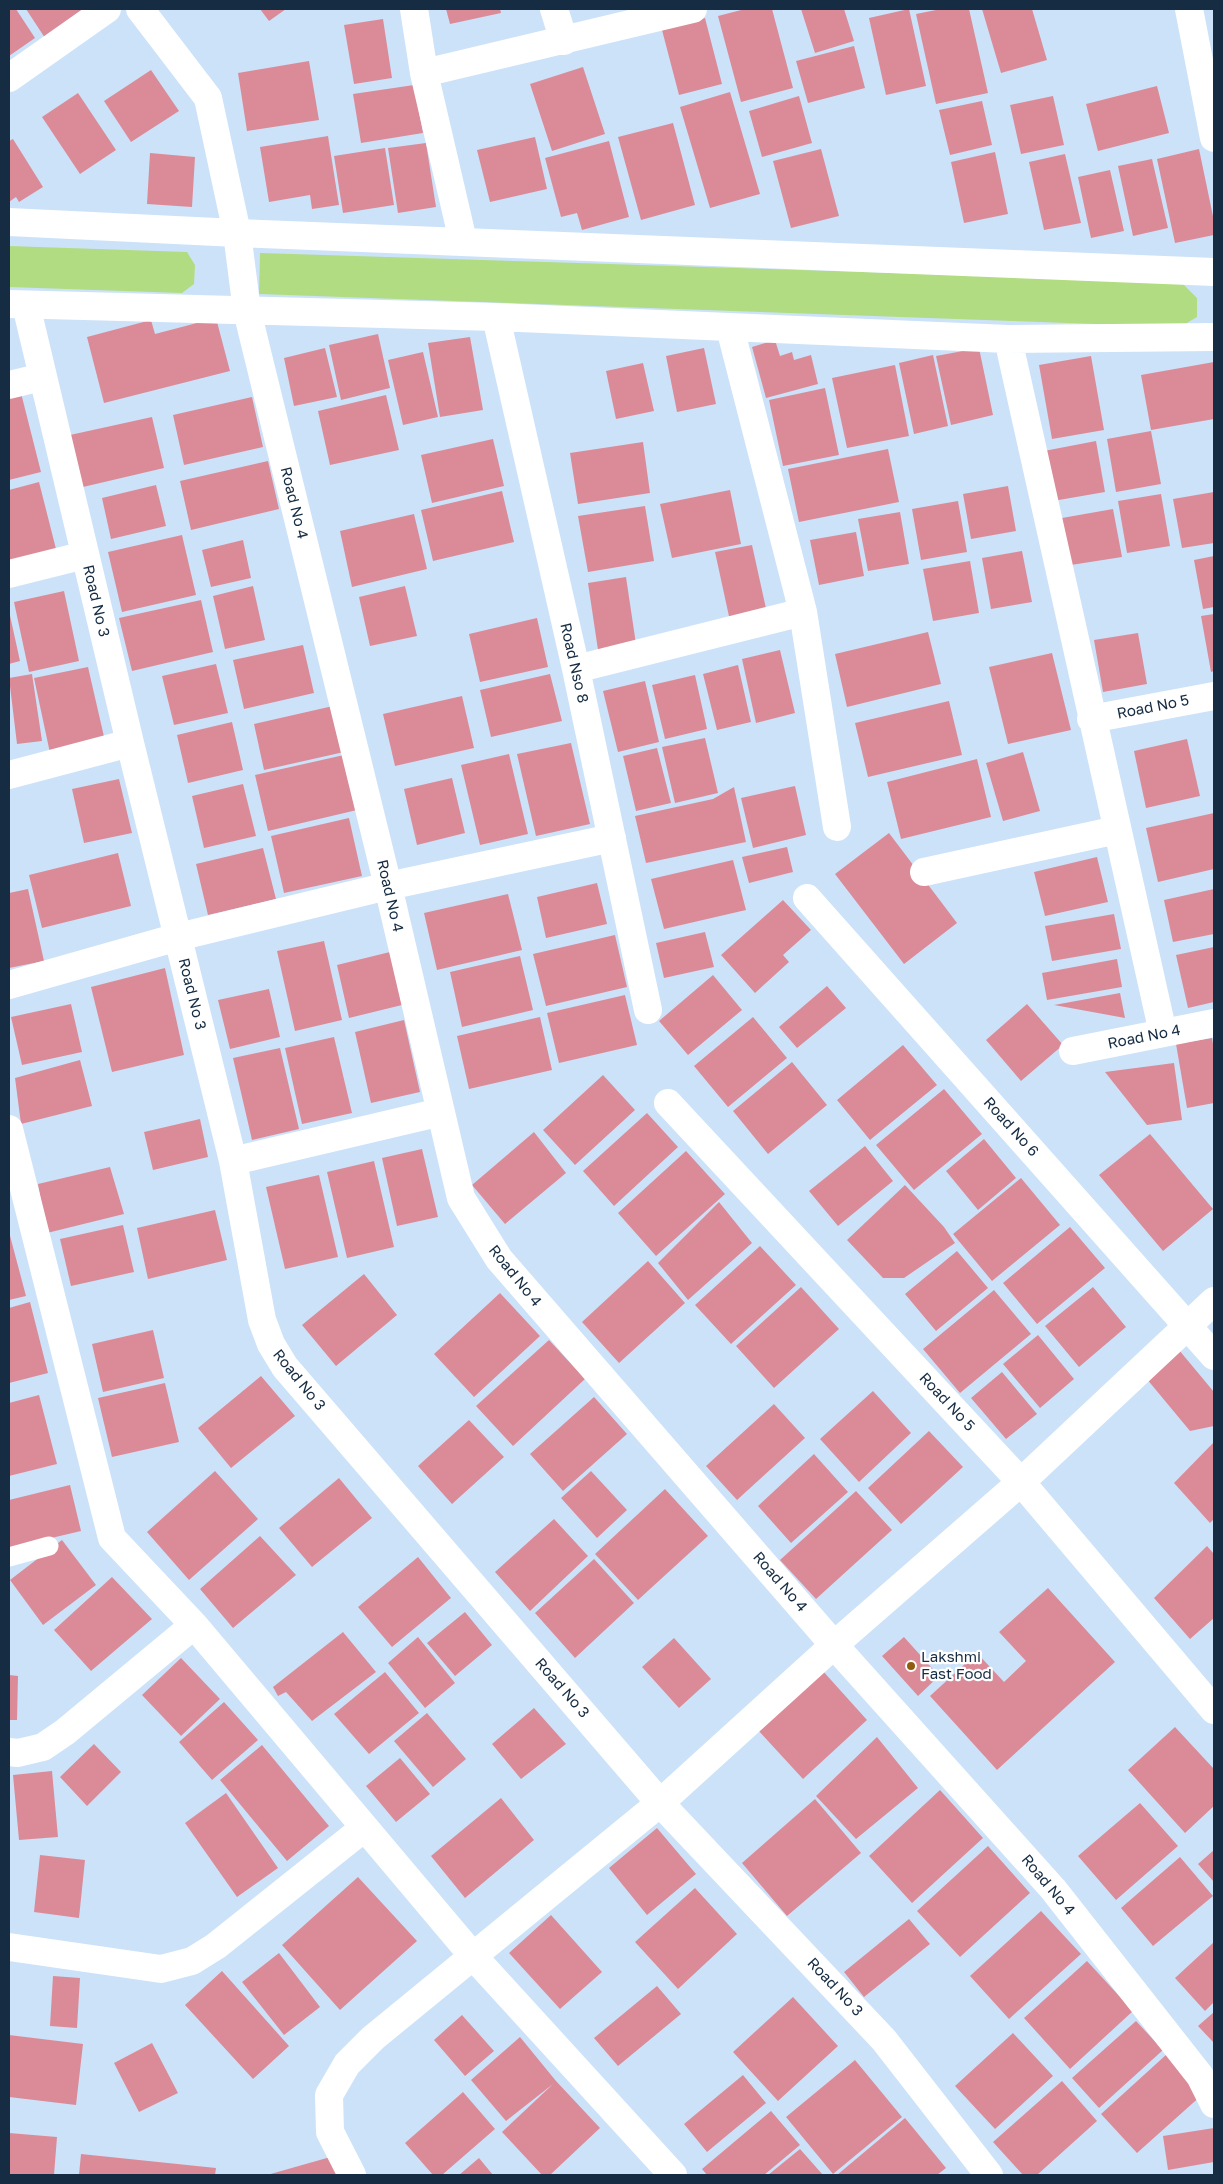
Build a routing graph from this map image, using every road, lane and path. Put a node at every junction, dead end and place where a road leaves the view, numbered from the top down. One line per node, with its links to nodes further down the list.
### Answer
1 (107, 9): 10 (street)
2 (140, 9): 13 (street, Road No 4)
3 (414, 9): 8 (street)
4 (554, 9): 7 (street)
5 (693, 9): 7 (street)
6 (1189, 9): 9 (street)
7 (564, 41): 8 (street)
8 (424, 73): 14 (street)
9 (1209, 73): 11 (street)
10 (9, 78)
11 (1214, 138)
12 (9, 222): 13 (street)
13 (237, 234): 14 (street); 17 (street, Road No 4)
14 (463, 241): 15 (street)
15 (1214, 272)
16 (18, 305): 17 (street); 22 (street, Road No 3)
17 (247, 311): 18 (street); 36 (street, Road No 4)
18 (496, 317): 19 (street); 27 (street, Road Nso 8)
19 (730, 328): 21 (street); 26 (street)
20 (1214, 336): 21 (street)
21 (1008, 339): 29 (street)
22 (42, 377): 23 (street); 24 (street, Road No 3)
23 (9, 385)
24 (85, 555): 25 (street); 30 (street, Road No 3)
25 (9, 574)
26 (803, 612): 27 (street); 32 (street)
27 (576, 669): 34 (street, Road Nso 8)
28 (1214, 696): 29 (street, Road No 5)
29 (1091, 719): 33 (street)
30 (130, 743): 31 (street); 38 (street, Road No 3)
31 (9, 775)
32 (837, 827)
33 (1116, 830): 35 (street); 42 (street)
34 (612, 838): 36 (street); 40 (street, Road Nso 8)
35 (924, 872)
36 (388, 886): 38 (street); 45 (street, Road No 4)
37 (808, 898): 50 (street, Road No 6)
38 (178, 937): 39 (street); 47 (street, Road No 3)
39 (9, 985)
40 (648, 1010)
41 (1214, 1023): 42 (street, Road No 4)
42 (1163, 1033): 43 (street, Road No 4)
43 (1073, 1051)
44 (668, 1103): 52 (street, Road No 5)
45 (441, 1112): 47 (street); 56 (street, Road No 4)
46 (9, 1129): 48 (street)
47 (233, 1161): 59 (street, Road No 3)
48 (17, 1198): 55 (street)
49 (1214, 1301): 50 (street)
50 (1188, 1326): 51 (street, Road No 6); 52 (street)
51 (1214, 1356)
52 (1021, 1482): 56 (street); 57 (street, Road No 5)
53 (49, 1546): 54 (lane)
54 (9, 1557)
55 (194, 1625): 58 (street); 60 (street)
56 (834, 1645): 59 (street); 63 (street, Road No 4)
57 (1214, 1710)
58 (9, 1752)
59 (660, 1803): 62 (street); 66 (street, Road No 3)
60 (364, 1828): 61 (street); 62 (street)
61 (9, 1947)
62 (473, 1956): 64 (street); 65 (street)
63 (1213, 2099)
64 (352, 2175)
65 (673, 2175)
66 (989, 2175)

